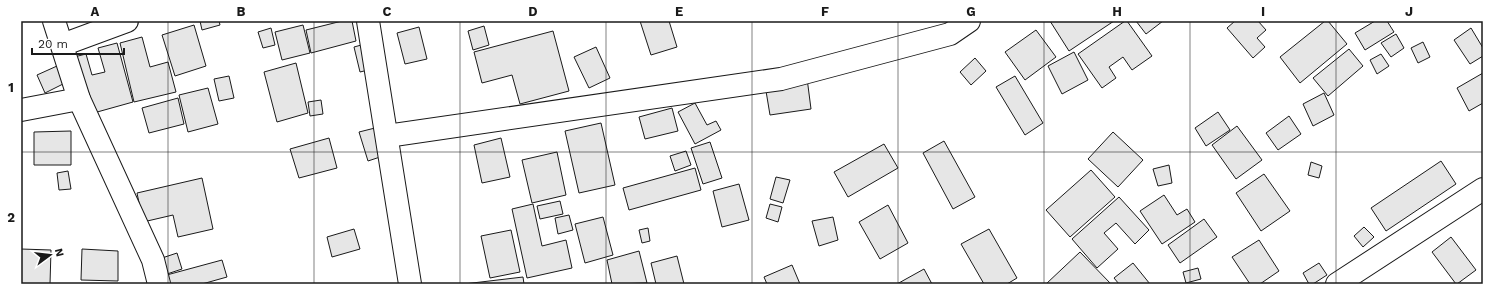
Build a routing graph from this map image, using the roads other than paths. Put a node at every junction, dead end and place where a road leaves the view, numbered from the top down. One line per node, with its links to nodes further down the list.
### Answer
1 (54, 21): 5 (street)
2 (127, 21): 5 (street)
3 (368, 21): 8 (street)
4 (969, 21): 8 (street)
5 (62, 45): 6 (street)
6 (79, 99): 7 (street); 10 (street)
7 (21, 110)
8 (387, 136): 11 (street)
9 (1483, 189): 12 (street)
10 (159, 284)
11 (410, 284)
12 (1337, 284)

